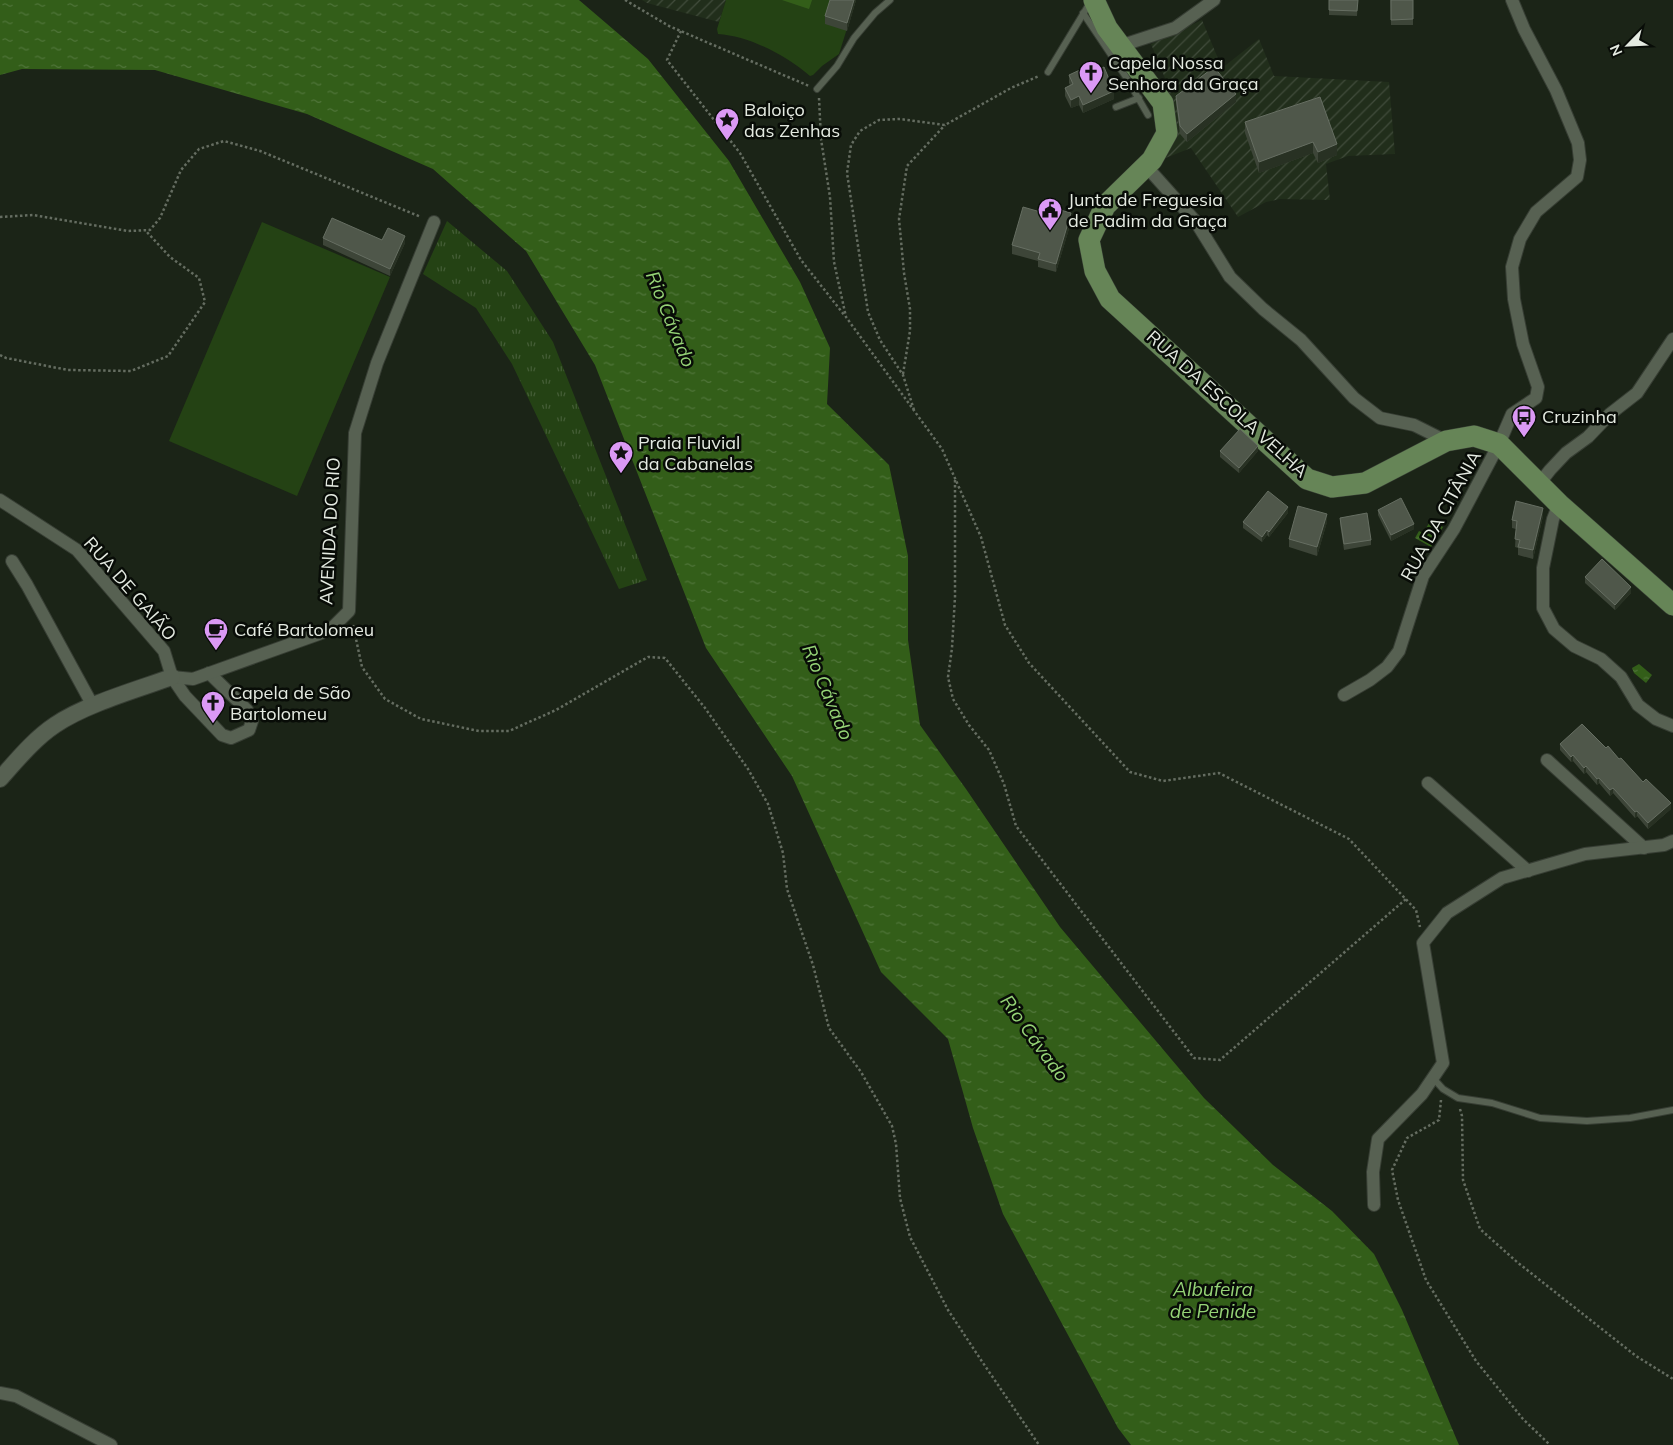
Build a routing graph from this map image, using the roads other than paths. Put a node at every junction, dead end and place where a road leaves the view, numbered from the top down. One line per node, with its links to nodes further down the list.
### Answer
1 (890, 0): 7 (lane)
2 (1214, 0): 5 (street)
3 (1512, 0): 15 (street, RUA DA CITÂNIA)
4 (1090, 4): 5 (main road, RUA DA ESCOLA VELHA); 6 (lane); 8 (lane)
5 (1120, 46): 11 (main road, RUA DA ESCOLA VELHA)
6 (1048, 72)
7 (817, 89)
8 (1139, 98): 9 (lane); 10 (lane)
9 (1116, 107)
10 (1148, 115)
11 (1146, 166): 14 (street); 14 (main road, RUA DA ESCOLA VELHA)
12 (434, 222): 21 (street, AVENIDA DO RIO)
13 (1673, 339): 16 (street)
14 (1446, 441): 15 (main road, RUA DA ESCOLA VELHA)
15 (1499, 444): 16 (main road); 23 (street, RUA DA CITÂNIA)
16 (1539, 484): 18 (main road)
17 (0, 500): 22 (street, RUA DE GAIÃO)
18 (1560, 504): 20 (main road); 25 (street)
19 (12, 562): 24 (street)
20 (1673, 605)
21 (209, 673): 22 (street, AVENIDA DO RIO); 22 (street, RUA DE GAIÃO)
22 (172, 677): 24 (street, AVENIDA DO RIO)
23 (1344, 695)
24 (93, 706): 27 (street, AVENIDA DO RIO)
25 (1673, 726)
26 (1547, 760): 30 (street)
27 (0, 778)
28 (1428, 783): 31 (street)
29 (1673, 841): 30 (street)
30 (1644, 848): 31 (street)
31 (1528, 871): 32 (street)
32 (1433, 1078): 33 (lane); 34 (street)
33 (1673, 1110)
34 (1374, 1205)
35 (0, 1392): 36 (street)
36 (111, 1445)

